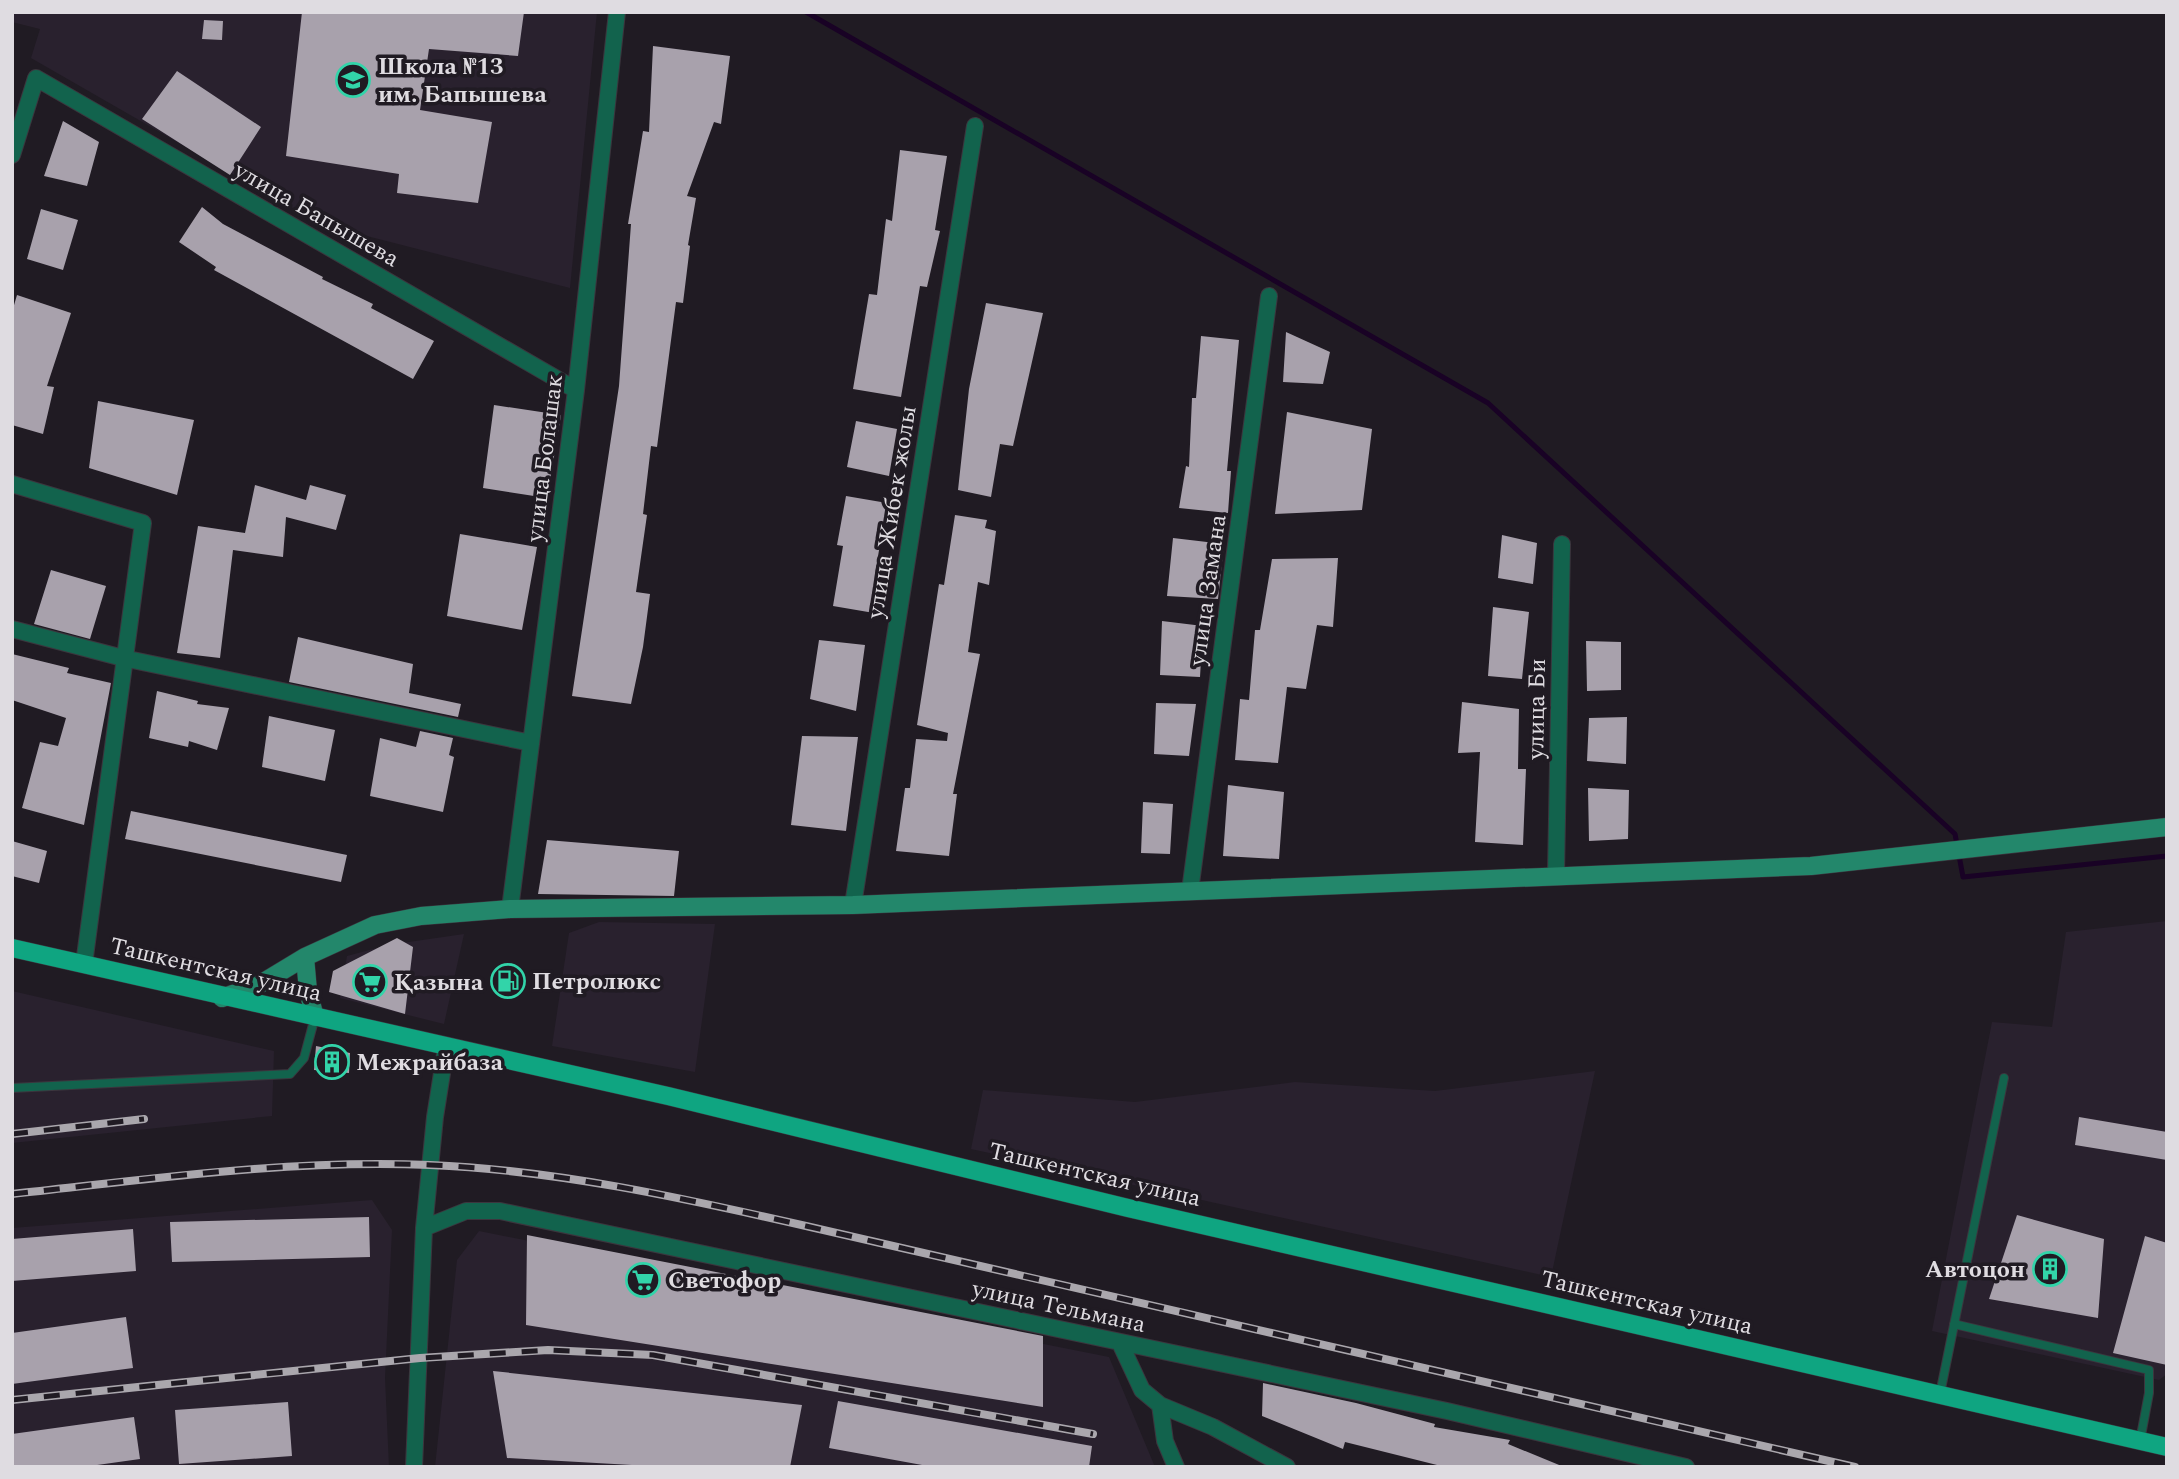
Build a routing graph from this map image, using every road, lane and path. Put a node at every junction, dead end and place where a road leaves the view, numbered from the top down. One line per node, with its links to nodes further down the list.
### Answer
1 (617, 12): 5 (street, улица Болашак)
2 (975, 126): 14 (street, улица Жибек жолы)
3 (12, 155): 5 (street, улица Бапышева)
4 (1269, 296): 13 (street, улица Замана)
5 (576, 390): 10 (street, улица Болашак)
6 (12, 484): 9 (street)
7 (1562, 544): 12 (street, улица Би)
8 (12, 629): 9 (street)
9 (123, 658): 10 (street); 18 (street)
10 (531, 743): 15 (street, улица Болашак)
11 (2167, 827): 12 (main road)
12 (1556, 874): 13 (main road)
13 (1190, 891): 14 (main road)
14 (853, 905): 15 (main road)
15 (510, 909): 17 (main road)
16 (12, 948): 18 (main road, Ташкентская улица)
17 (305, 957): 19 (main road); 20 (main road)
18 (84, 964): 19 (main road, Ташкентская улица)
19 (222, 998): 20 (main road, Ташкентская улица)
20 (315, 1017): 21 (main road, Ташкентская улица); 23 (lane)
21 (446, 1048): 24 (street); 27 (main road, Ташкентская улица)
22 (2004, 1078): 25 (lane)
23 (12, 1088)
24 (424, 1228): 26 (street, улица Тельмана); 31 (street)
25 (1954, 1324): 27 (lane); 29 (lane)
26 (1120, 1343): 28 (street); 34 (street, улица Тельмана)
27 (1940, 1394): 29 (main road, Ташкентская улица)
28 (1160, 1405): 32 (street); 33 (street)
29 (2140, 1441): 30 (main road, Ташкентская улица)
30 (2167, 1447)
31 (414, 1467)
32 (1176, 1467)
33 (1287, 1467)
34 (1686, 1467)

